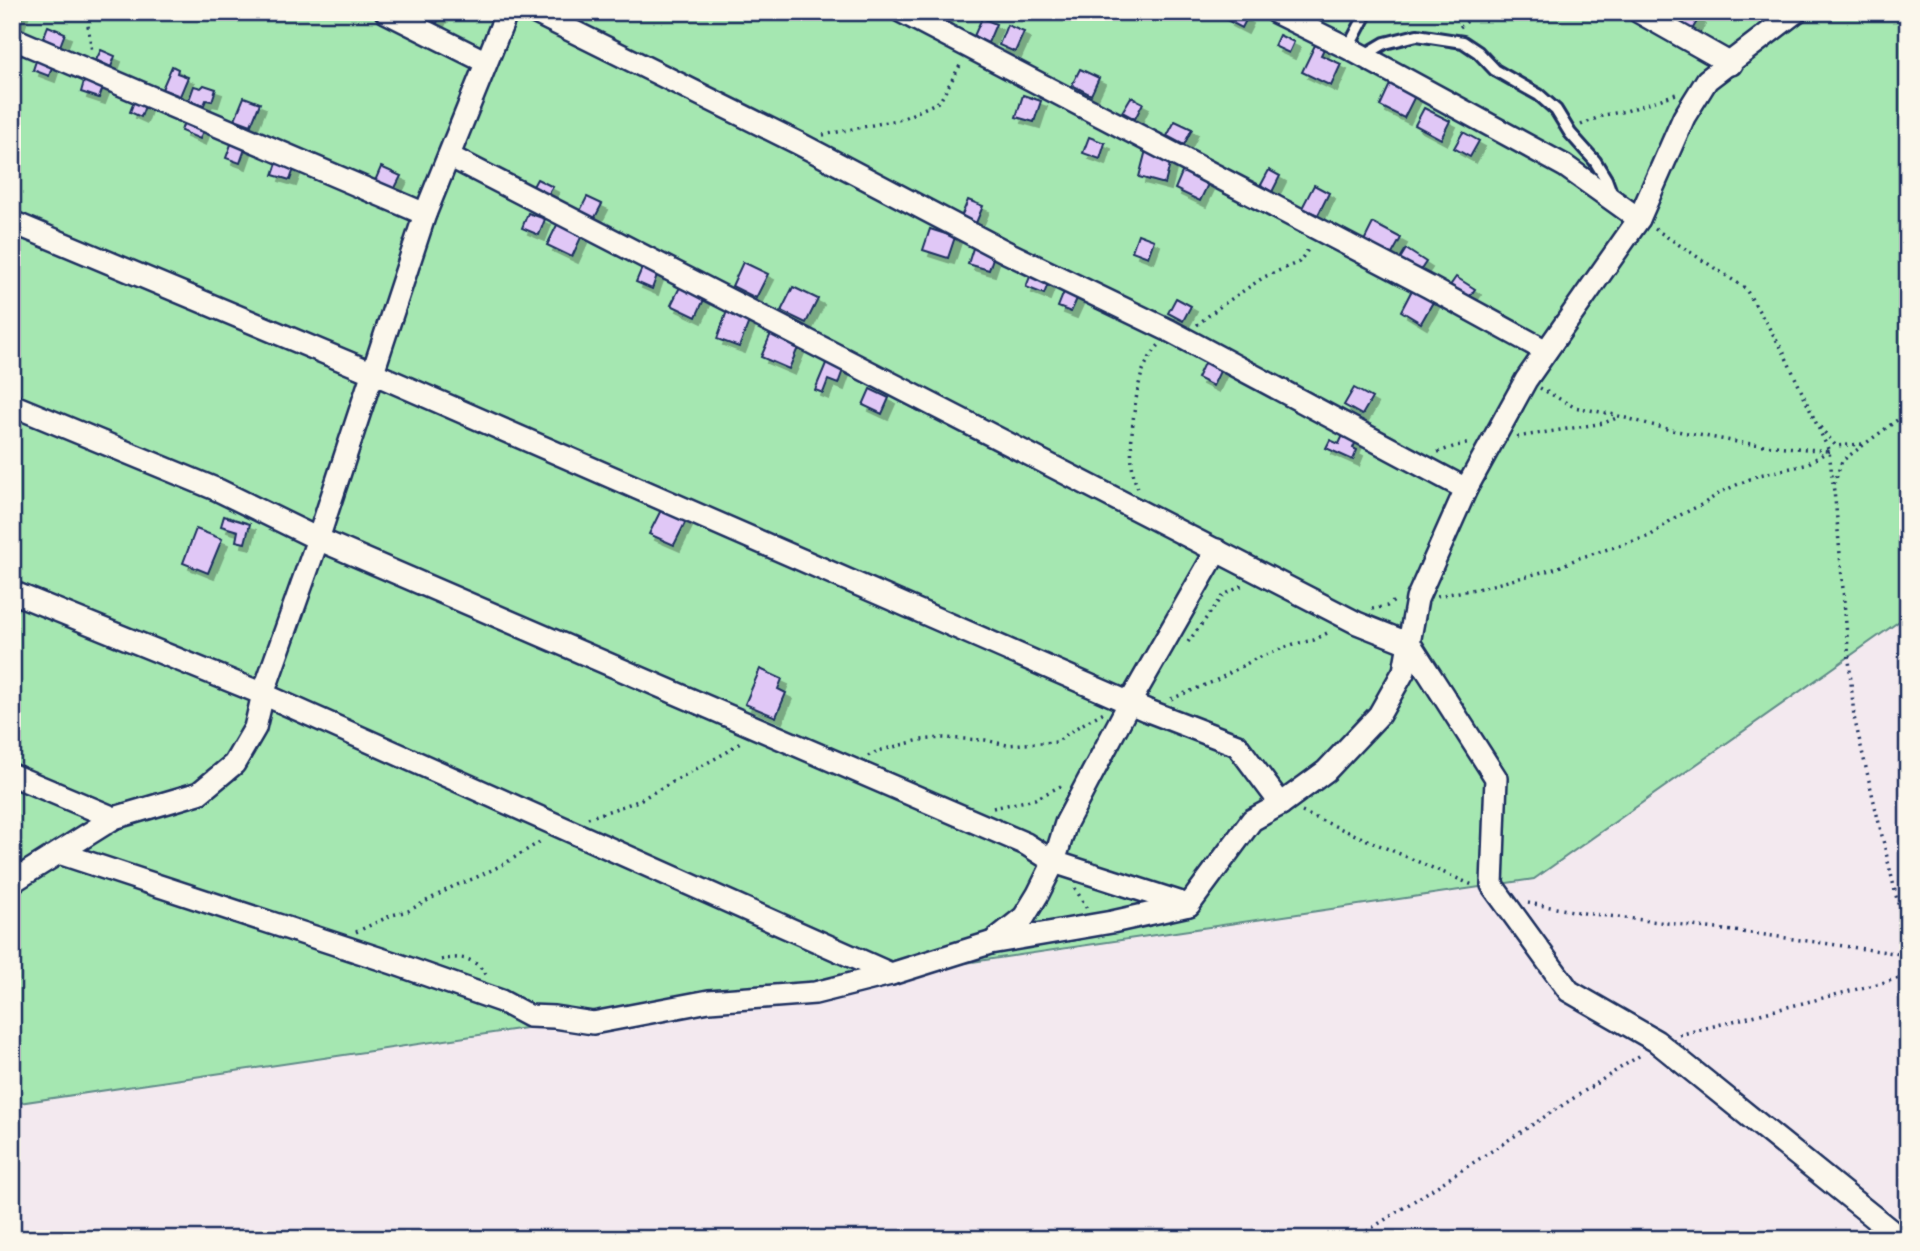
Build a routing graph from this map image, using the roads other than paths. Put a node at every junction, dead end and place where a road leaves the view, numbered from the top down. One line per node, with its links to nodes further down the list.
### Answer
1 (386, 12): 13 (street)
2 (507, 12): 13 (street)
3 (534, 12): 23 (street)
4 (902, 12): 20 (street)
5 (1275, 12): 10 (street)
6 (1306, 12): 10 (lane)
7 (1367, 12): 12 (lane)
8 (1639, 12): 14 (street)
9 (1796, 12): 14 (street)
10 (1319, 34): 12 (street)
11 (12, 38): 17 (street)
12 (1356, 52): 16 (street); 16 (lane)
13 (486, 61): 15 (street)
14 (1731, 64): 18 (street)
15 (449, 156): 17 (street); 25 (street)
16 (1614, 200): 18 (street)
17 (425, 214): 21 (street)
18 (1639, 219): 20 (street)
19 (12, 222): 21 (street)
20 (1546, 351): 23 (street)
21 (373, 373): 24 (street); 29 (street)
22 (12, 405): 24 (street)
23 (1466, 489): 27 (street)
24 (318, 539): 28 (street); 34 (street)
25 (1217, 550): 27 (street); 29 (street)
26 (12, 592): 28 (street)
27 (1410, 644): 31 (street); 39 (street)
28 (263, 694): 32 (street); 38 (street)
29 (1138, 706): 31 (street); 34 (street)
30 (12, 775): 32 (street)
31 (1281, 804): 36 (street)
32 (114, 818): 33 (street)
33 (59, 853): 35 (street); 38 (street)
34 (1054, 862): 36 (street); 37 (street)
35 (12, 882)
36 (1189, 905): 37 (street)
37 (990, 943): 38 (street)
38 (891, 974)
39 (1901, 1239)

